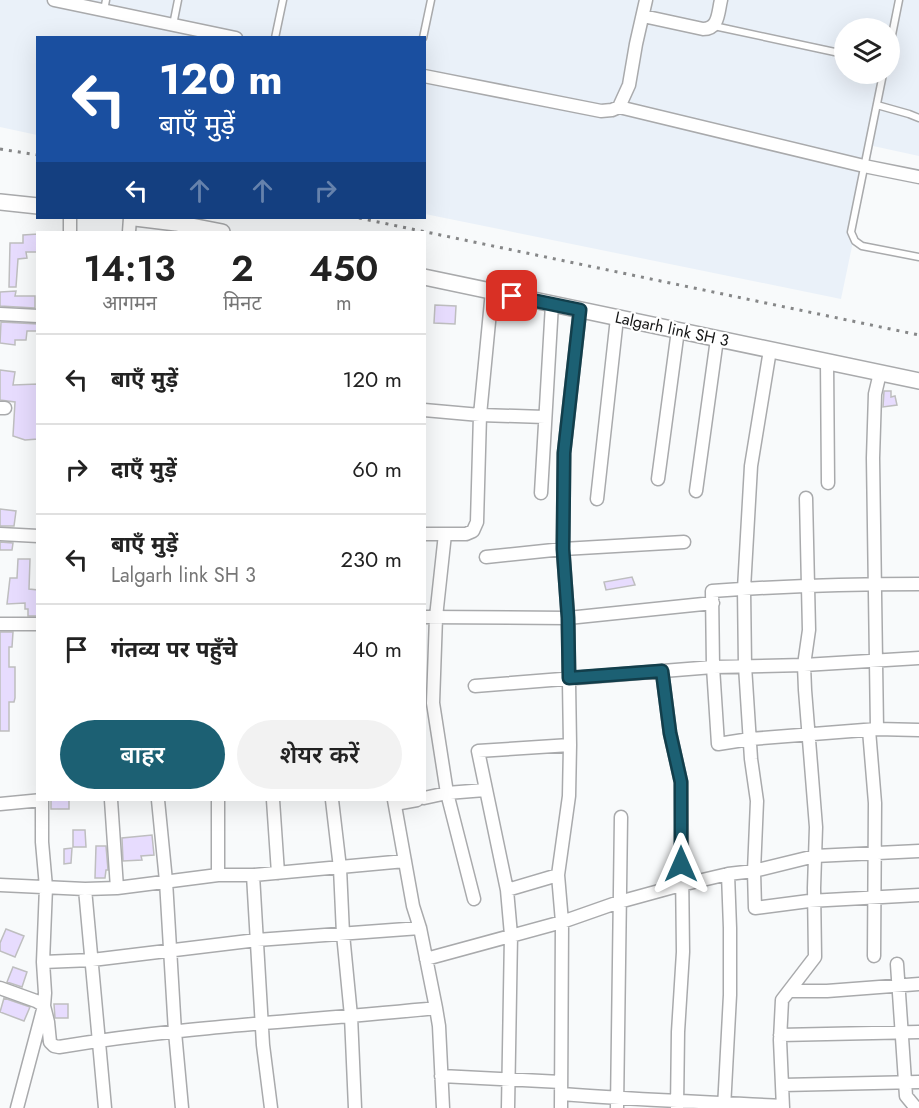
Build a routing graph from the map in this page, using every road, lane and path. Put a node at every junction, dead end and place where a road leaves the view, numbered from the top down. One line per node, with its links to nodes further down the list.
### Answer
1 (54, 0): 8 (street)
2 (178, 0): 11 (lane)
3 (283, 0): 14 (lane)
4 (430, 0): 15 (lane)
5 (646, 0): 9 (street)
6 (721, 0): 12 (street)
7 (899, 0): 10 (lane)
8 (105, 5): 11 (street)
9 (643, 16): 12 (street); 20 (street)
10 (895, 18)
11 (173, 25): 13 (street)
12 (714, 26): 16 (lane)
13 (226, 36)
14 (275, 36)
15 (423, 36)
16 (834, 52)
17 (426, 76): 20 (street)
18 (881, 84): 19 (lane)
19 (877, 105): 21 (lane); 22 (lane)
20 (620, 107): 22 (street)
21 (918, 117)
22 (864, 166): 23 (street); 29 (lane)
23 (919, 177)
24 (0, 202): 25 (street)
25 (36, 206)
26 (139, 219): 27 (street)
27 (176, 228): 28 (street)
28 (210, 231)
29 (919, 257)
30 (426, 277): 31 (street, Lalgarh link SH 3)
31 (492, 291): 32 (street, Lalgarh link SH 3); 44 (street)
32 (552, 304): 33 (street, Lalgarh link SH 3); 45 (street)
33 (580, 310): 36 (street, Lalgarh link SH 3); 57 (street)
34 (0, 314): 35 (street)
35 (36, 316)
36 (617, 318): 37 (street, Lalgarh link SH 3); 51 (street)
37 (678, 330): 38 (street, Lalgarh link SH 3); 46 (street)
38 (717, 339): 39 (street, Lalgarh link SH 3); 48 (street)
39 (770, 350): 40 (street, Lalgarh link SH 3); 62 (street)
40 (827, 361): 41 (street, Lalgarh link SH 3); 47 (street)
41 (880, 373): 42 (street, Lalgarh link SH 3); 59 (street)
42 (919, 381)
43 (426, 410): 44 (street)
44 (480, 415): 45 (street); 54 (street)
45 (545, 417): 49 (street)
46 (658, 479)
47 (828, 483)
48 (696, 491)
49 (541, 493)
50 (806, 498): 61 (street)
51 (597, 499)
52 (0, 534): 55 (street)
53 (426, 534): 54 (street)
54 (445, 534): 64 (street)
55 (36, 536)
56 (684, 542): 57 (street)
57 (563, 549): 58 (street); 65 (street)
58 (486, 557)
59 (874, 584): 60 (street); 61 (street); 69 (street)
60 (919, 584)
61 (808, 586): 62 (street); 70 (street)
62 (744, 589): 63 (street); 71 (street)
63 (713, 603): 65 (street); 72 (street)
64 (430, 617): 65 (street); 82 (street)
65 (568, 618): 74 (street)
66 (0, 624): 67 (street)
67 (36, 624)
68 (919, 658): 69 (street)
69 (876, 660): 70 (street); 76 (street)
70 (804, 665): 71 (street); 78 (street)
71 (745, 666): 72 (street); 79 (street)
72 (713, 667): 73 (street); 79 (street)
73 (662, 671): 74 (street); 107 (street)
74 (569, 678): 75 (street); 80 (street)
75 (475, 686)
76 (873, 729): 77 (street); 78 (street); 95 (street)
77 (919, 730)
78 (809, 735): 79 (street); 96 (street)
79 (750, 739): 99 (street)
80 (570, 745): 81 (street); 103 (street)
81 (485, 790): 82 (street); 111 (street)
82 (447, 793): 83 (street); 114 (street)
83 (426, 798)
84 (36, 801): 92 (street)
85 (42, 801): 108 (street)
86 (111, 801): 109 (street)
87 (159, 801): 105 (street)
88 (218, 801): 102 (street)
89 (273, 801): 100 (street)
90 (332, 801): 98 (street)
91 (394, 802): 97 (street)
92 (0, 804)
93 (621, 818): 116 (street)
94 (919, 851): 95 (street)
95 (874, 853): 96 (street); 113 (street)
96 (815, 856): 99 (street); 115 (street)
97 (405, 861): 98 (street); 118 (street)
98 (340, 868): 100 (street); 119 (street)
99 (754, 871): 101 (street); 115 (street)
100 (278, 873): 104 (street)
101 (728, 874): 107 (street); 149 (street)
102 (218, 875): 104 (street); 105 (street)
103 (558, 875): 111 (street); 117 (street)
104 (253, 876): 121 (street)
105 (166, 881): 109 (street); 122 (street)
106 (0, 885): 108 (street)
107 (681, 885): 116 (street); 148 (street)
108 (45, 887): 110 (street); 126 (street)
109 (117, 888): 110 (street)
110 (85, 889): 125 (street)
111 (507, 890): 120 (street)
112 (919, 895): 113 (street)
113 (874, 896): 115 (street); 123 (street)
114 (474, 899)
115 (815, 900): 131 (street)
116 (619, 902): 117 (street); 147 (street)
117 (562, 922): 120 (street); 146 (street)
118 (420, 928): 119 (street); 124 (street)
119 (343, 934): 121 (street); 134 (street)
120 (511, 935): 124 (street); 142 (street)
121 (257, 939): 122 (street); 135 (street)
122 (170, 950): 125 (street); 136 (street)
123 (874, 956)
124 (426, 959): 133 (street)
125 (92, 960): 126 (street); 140 (street)
126 (43, 962): 132 (street)
127 (897, 964): 129 (street)
128 (919, 984): 129 (street)
129 (898, 986): 131 (street); 137 (street)
130 (0, 988): 132 (street)
131 (790, 991): 139 (street)
132 (44, 1006): 140 (street); 151 (street)
133 (436, 1008): 134 (street); 141 (street)
134 (351, 1016): 135 (street); 155 (street)
135 (263, 1023): 136 (street); 154 (street)
136 (175, 1032): 140 (street); 153 (street)
137 (901, 1032): 138 (street); 139 (street); 143 (street)
138 (919, 1032)
139 (780, 1035): 145 (street)
140 (99, 1040): 152 (street)
141 (441, 1076): 142 (street); 156 (street)
142 (509, 1080): 146 (street); 157 (street)
143 (905, 1082): 144 (street); 145 (street); 159 (street)
144 (919, 1082)
145 (782, 1085): 150 (street)
146 (561, 1088): 147 (street); 158 (street)
147 (617, 1103): 148 (street)
148 (677, 1104): 149 (street)
149 (724, 1105): 150 (street)
150 (783, 1107)
151 (18, 1108)
152 (105, 1108)
153 (182, 1108)
154 (270, 1108)
155 (355, 1108)
156 (443, 1108)
157 (508, 1108)
158 (561, 1108)
159 (916, 1108)

